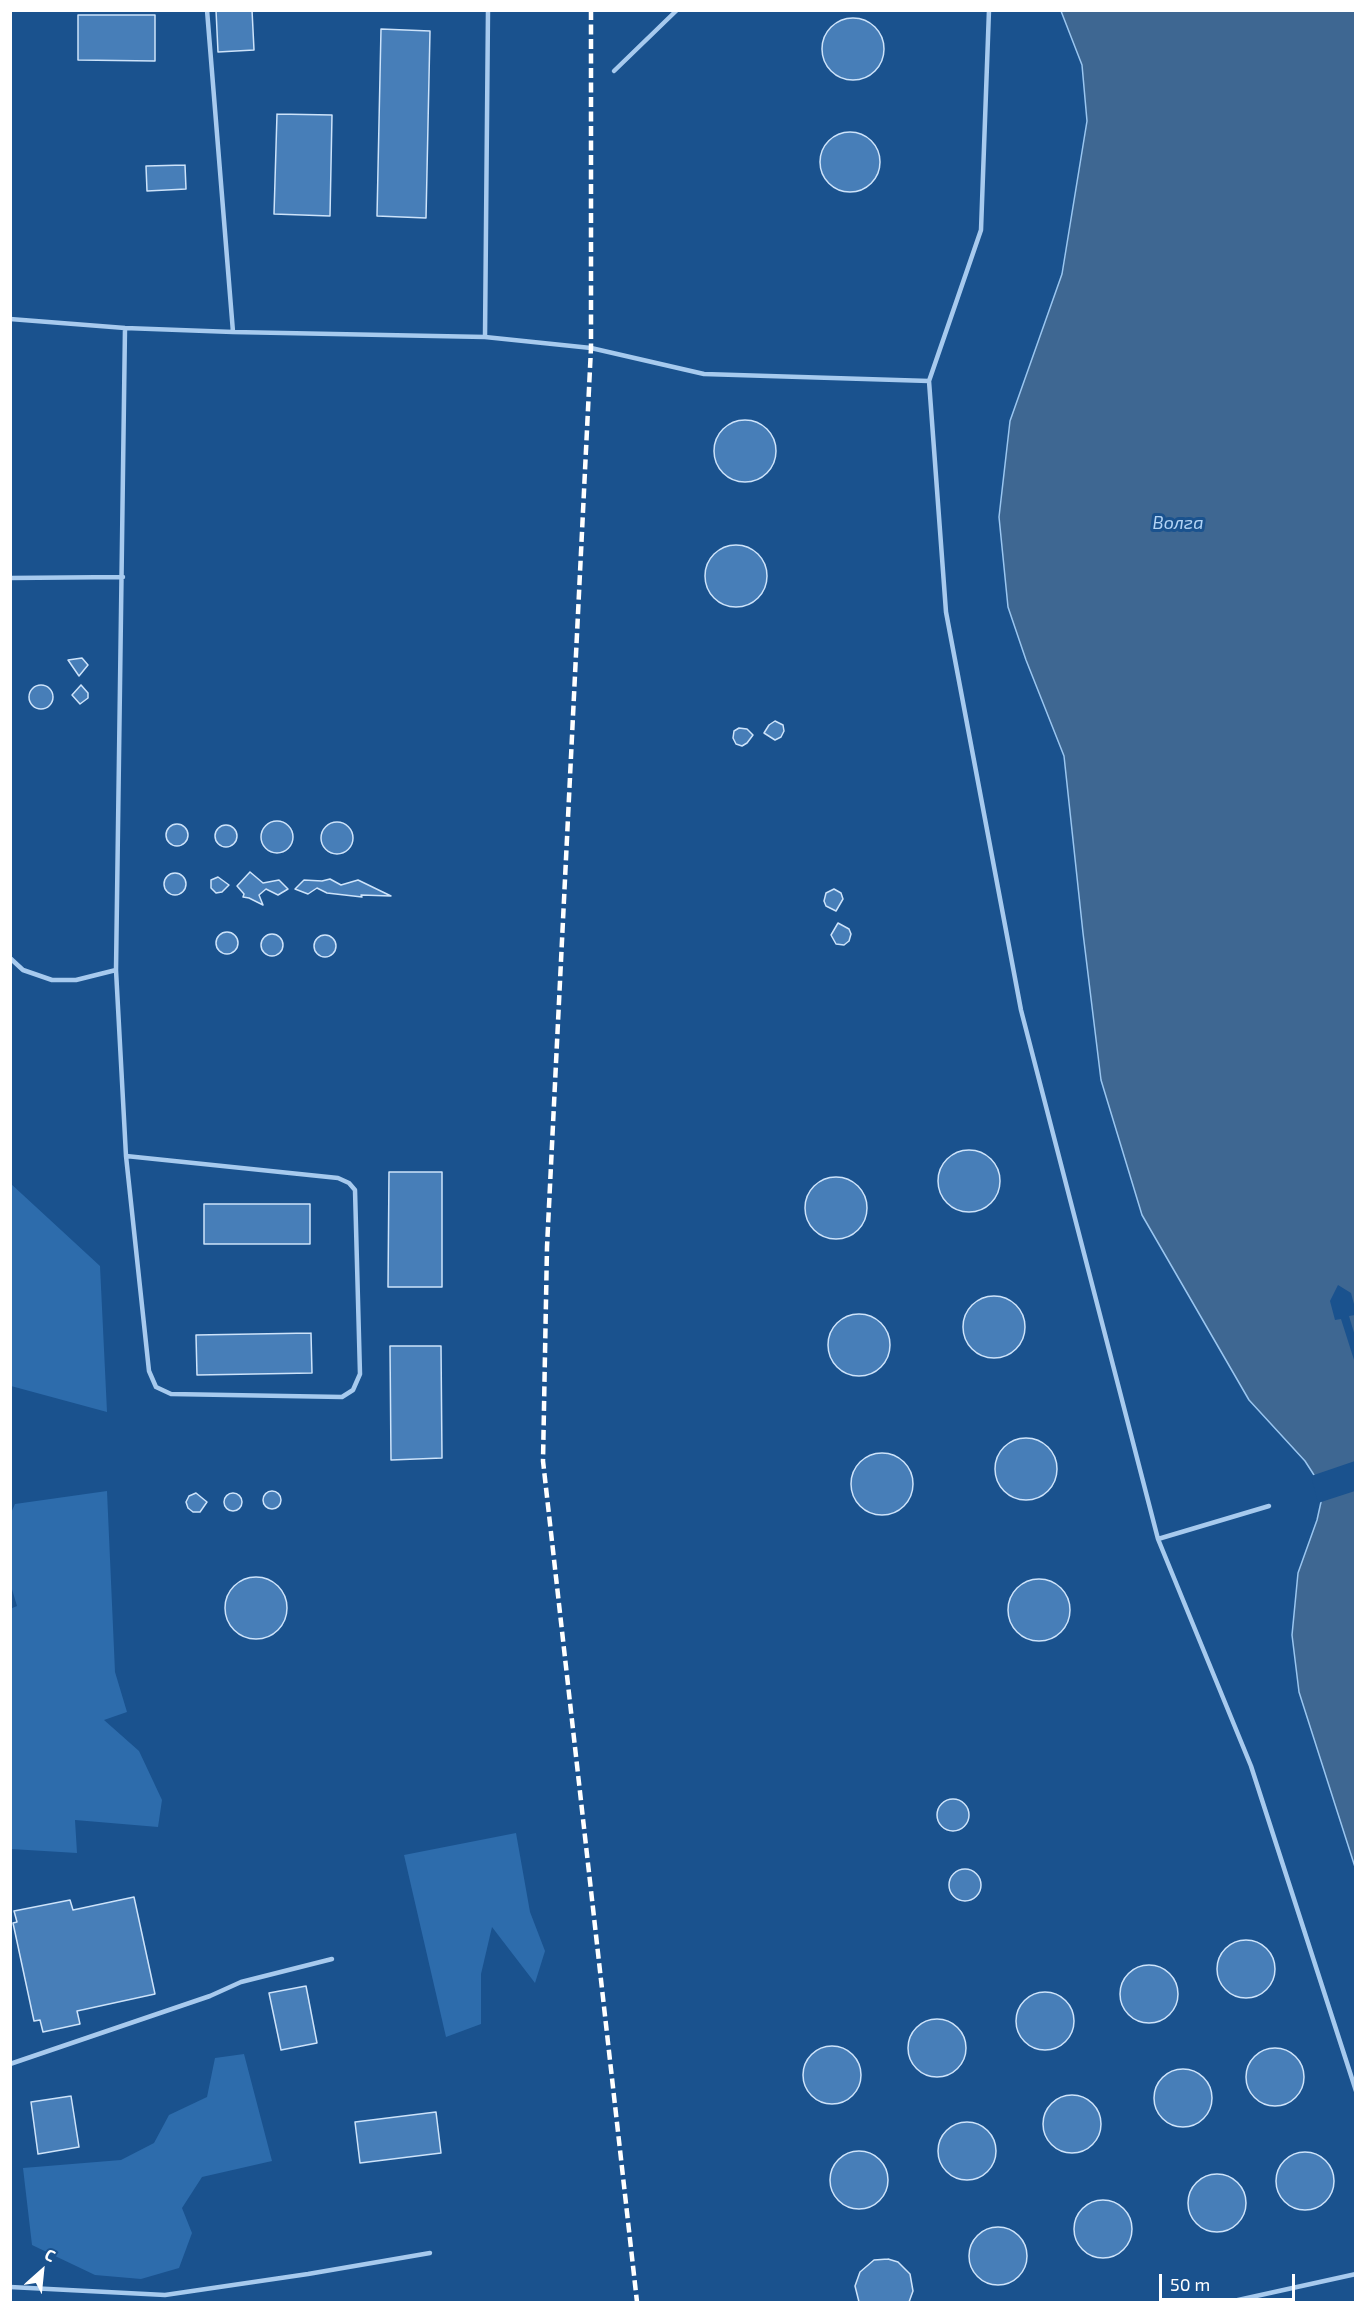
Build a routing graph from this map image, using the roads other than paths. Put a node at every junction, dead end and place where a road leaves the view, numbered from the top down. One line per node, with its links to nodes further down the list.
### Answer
1 (207, 10): 8 (lane)
2 (488, 10): 9 (lane)
3 (677, 10): 5 (lane)
4 (989, 10): 10 (lane)
5 (614, 71)
6 (10, 319): 7 (lane)
7 (124, 328): 8 (lane); 11 (lane)
8 (233, 332): 9 (lane)
9 (485, 337): 10 (lane)
10 (929, 381): 17 (lane)
11 (123, 577): 12 (lane); 14 (lane)
12 (10, 578)
13 (10, 958): 14 (lane)
14 (116, 970): 15 (lane)
15 (126, 1156): 15 (lane)
16 (1269, 1506): 17 (lane)
17 (1158, 1539): 20 (lane)
18 (332, 1959): 19 (lane)
19 (10, 2064)
20 (1356, 2091)
21 (430, 2253): 23 (lane)
22 (1356, 2274): 24 (lane)
23 (10, 2287)
24 (1229, 2302)

